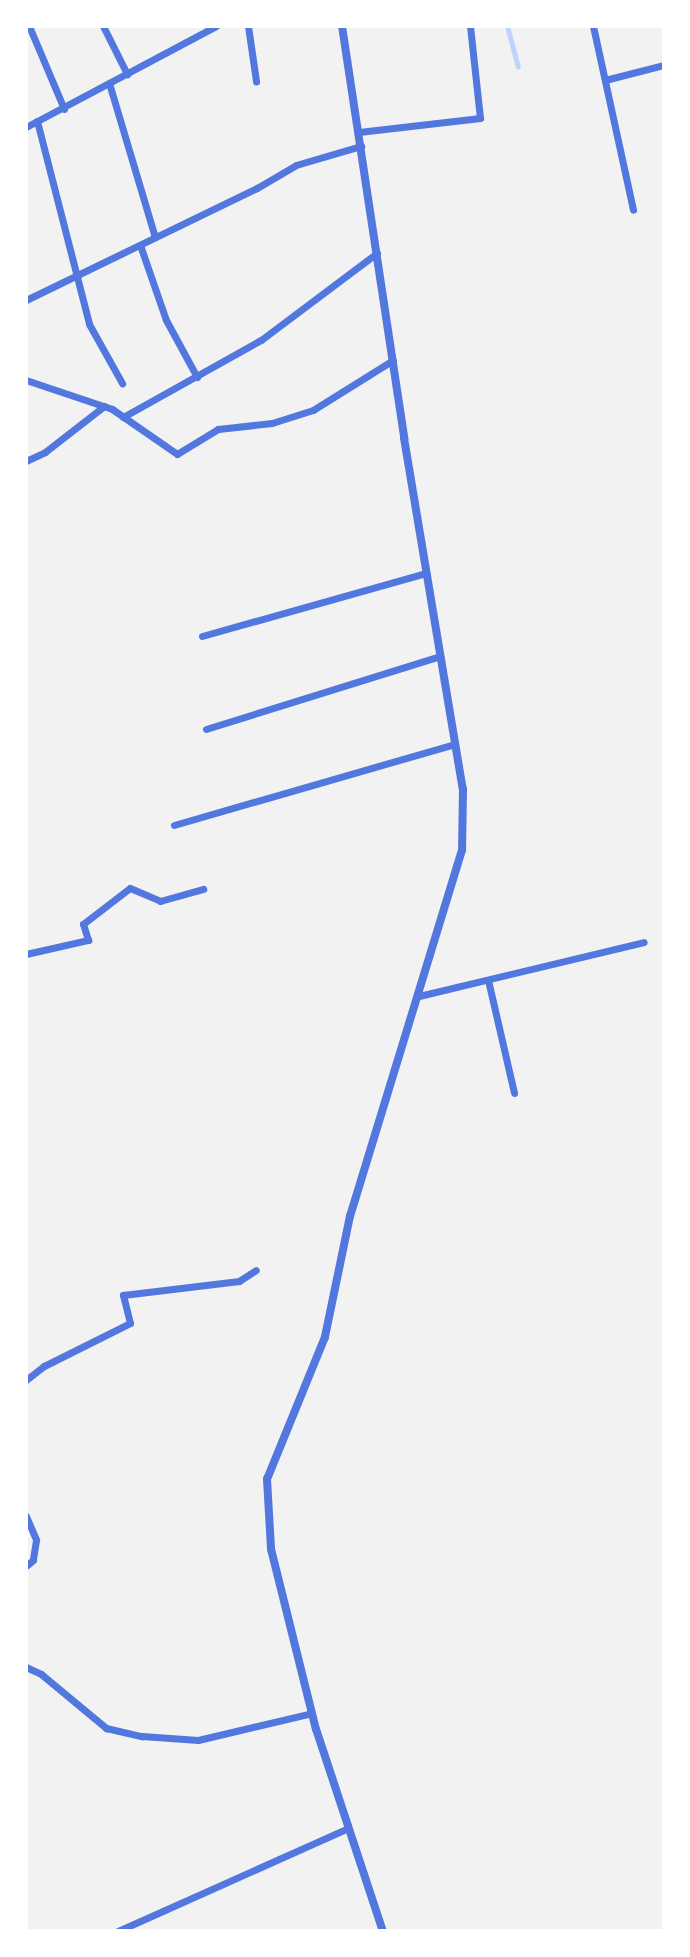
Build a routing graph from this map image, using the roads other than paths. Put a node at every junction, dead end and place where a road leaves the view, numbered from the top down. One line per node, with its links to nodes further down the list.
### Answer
1 (29, 26): 13 (street)
2 (103, 26): 9 (street)
3 (216, 26): 9 (street)
4 (248, 26): 11 (street)
5 (342, 26): 16 (street)
6 (470, 26): 16 (street)
7 (593, 26): 10 (street)
8 (664, 65): 10 (street)
9 (127, 74): 12 (street)
10 (605, 80): 18 (street)
11 (256, 81)
12 (109, 83): 13 (street); 19 (street)
13 (64, 109): 14 (street)
14 (37, 121): 15 (street); 22 (street)
15 (26, 127)
16 (359, 132): 17 (street)
17 (361, 146): 19 (street); 21 (street)
18 (633, 210)
19 (155, 237): 20 (street)
20 (140, 245): 22 (street); 25 (street)
21 (377, 253): 24 (street); 25 (street)
22 (76, 278): 23 (street); 27 (street)
23 (26, 300)
24 (393, 360): 29 (street); 31 (street)
25 (197, 377): 29 (street)
26 (26, 380): 28 (street)
27 (122, 383)
28 (104, 406): 29 (street); 30 (street)
29 (123, 417)
30 (26, 461)
31 (426, 573): 32 (street); 33 (street)
32 (202, 636)
33 (440, 656): 34 (street); 35 (street)
34 (206, 729)
35 (455, 744): 36 (street); 41 (street)
36 (174, 825)
37 (203, 889): 39 (street)
38 (644, 942): 40 (street)
39 (26, 954)
40 (488, 980): 41 (street); 42 (street)
41 (419, 996): 48 (street)
42 (514, 1093)
43 (256, 1270): 44 (street)
44 (26, 1380)
45 (26, 1516): 46 (street)
46 (26, 1566)
47 (26, 1667): 48 (street)
48 (312, 1713): 49 (street)
49 (348, 1828): 50 (street); 51 (street)
50 (118, 1931)
51 (383, 1931)

